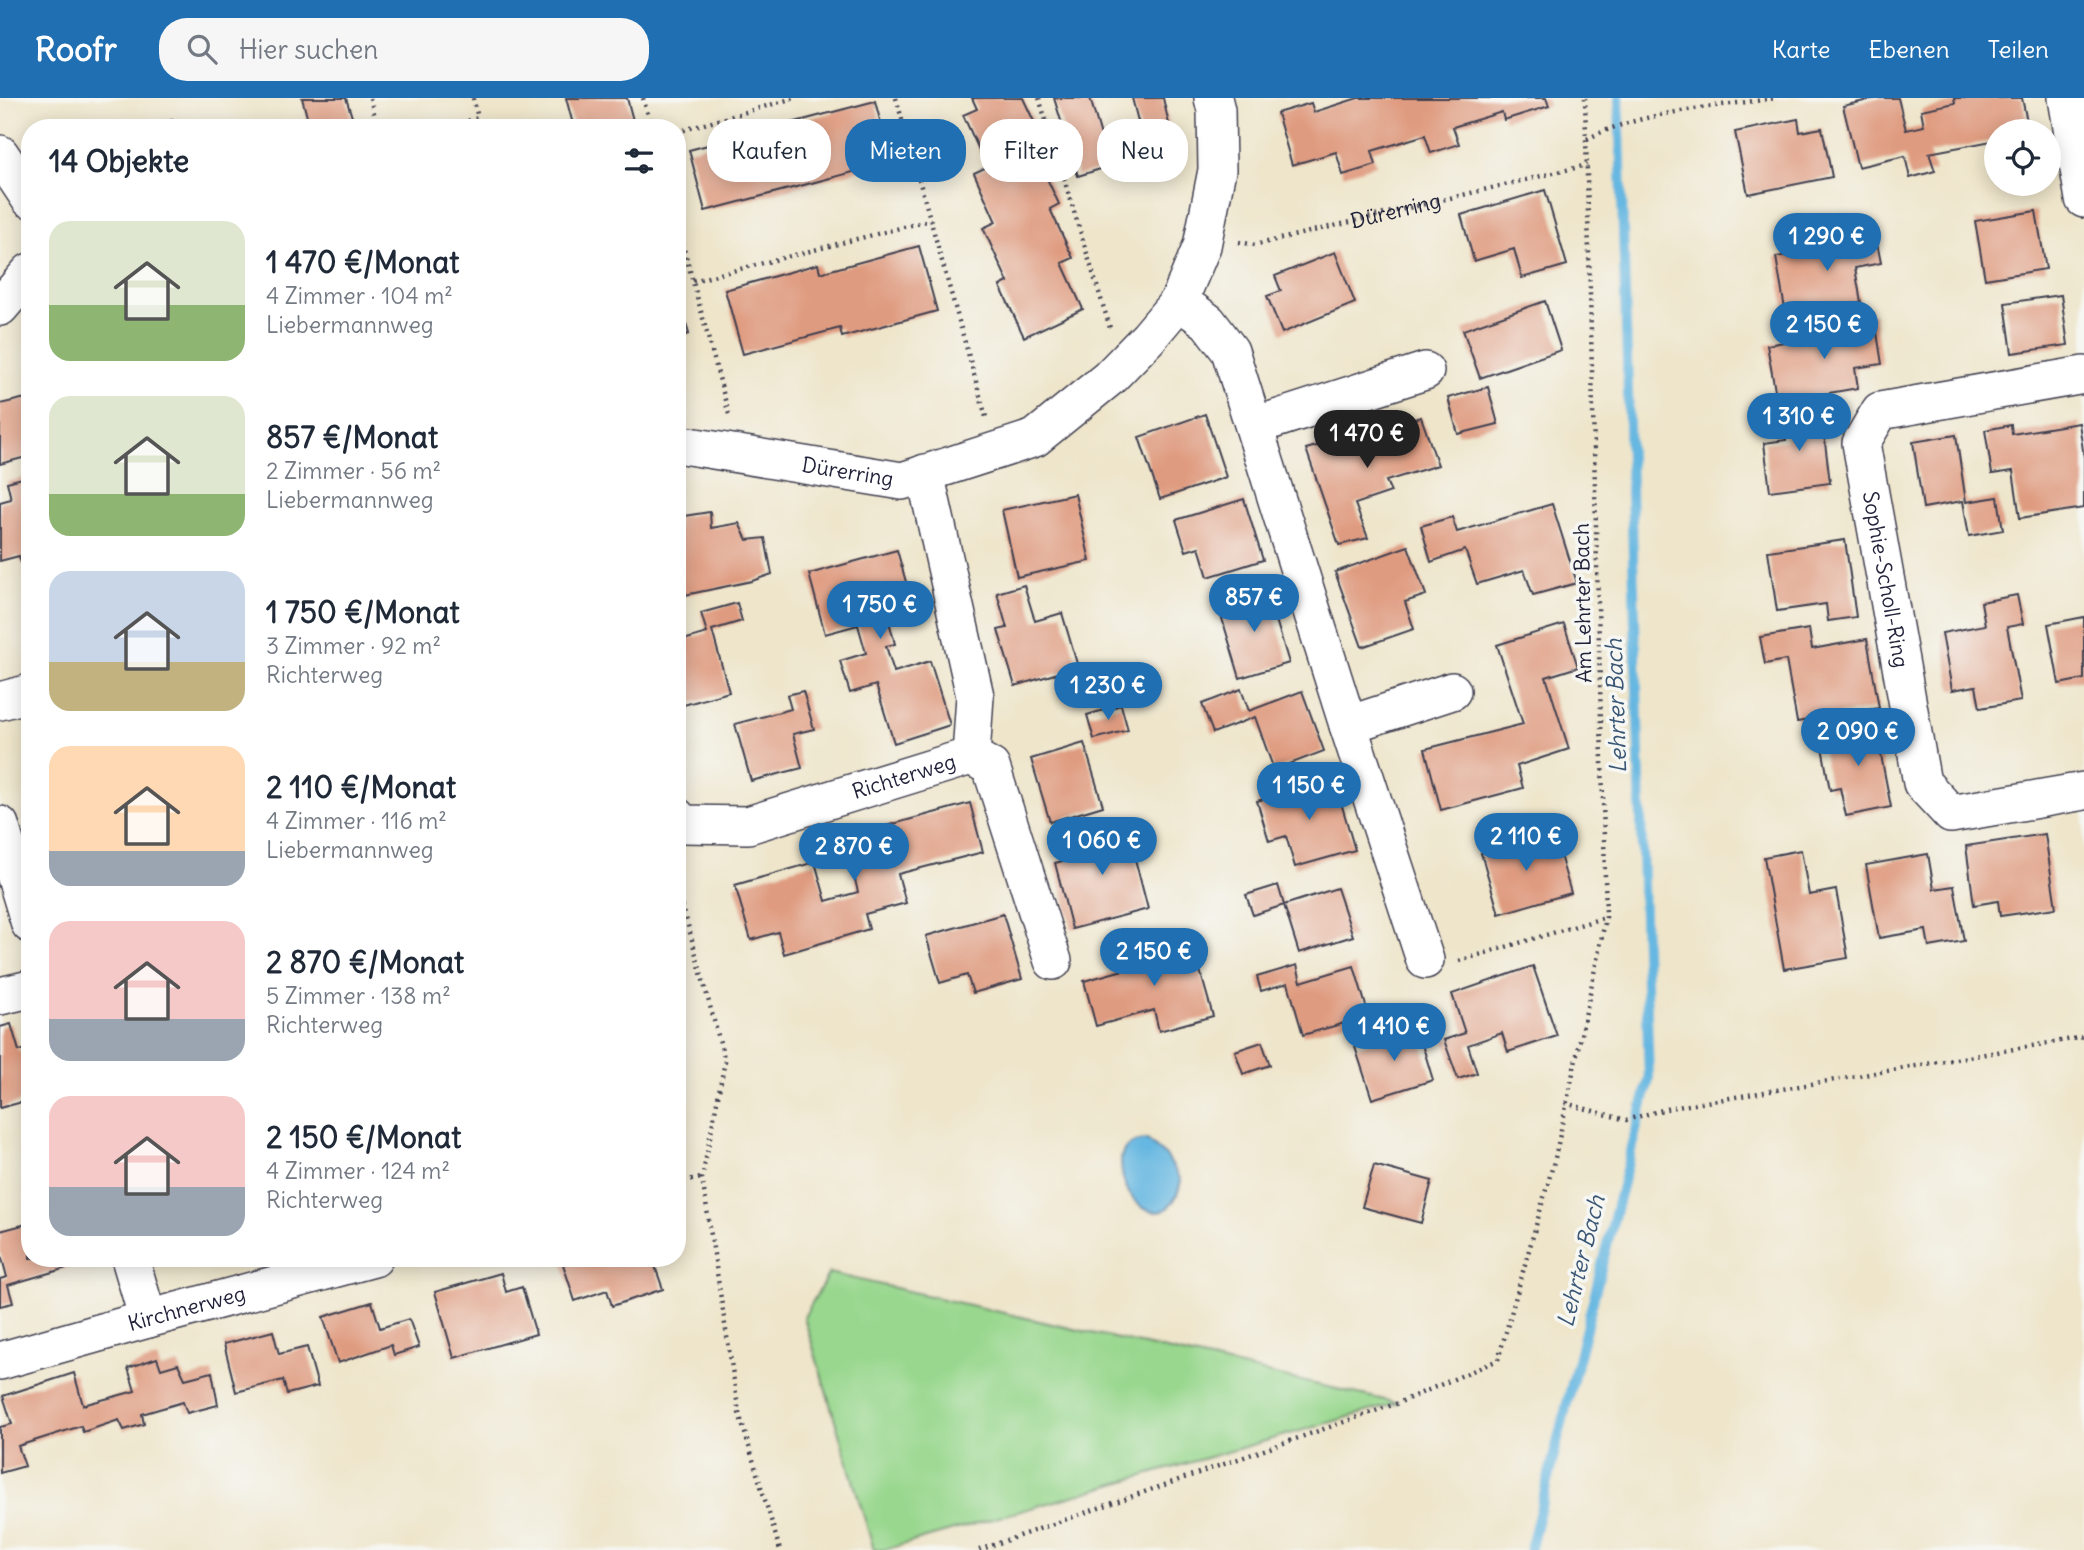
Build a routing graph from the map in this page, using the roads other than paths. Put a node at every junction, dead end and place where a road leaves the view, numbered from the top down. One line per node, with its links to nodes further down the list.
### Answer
1 (1213, 98): 7 (street, Dürerring)
2 (2067, 98): 5 (street)
3 (0, 154): 4 (street)
4 (21, 186)
5 (2084, 199)
6 (21, 282): 8 (street)
7 (1179, 301): 11 (street); 13 (street, Dürerring)
8 (0, 307)
9 (1425, 371): 11 (street)
10 (2084, 375): 19 (street, Sophie-Scholl-Ring)
11 (1254, 426): 17 (street)
12 (686, 445): 13 (street, Dürerring)
13 (925, 473): 18 (street, Richterweg)
14 (1452, 691): 17 (street)
15 (21, 695): 16 (street)
16 (0, 701)
17 (1348, 725): 23 (street)
18 (971, 756): 20 (street, Richterweg); 24 (street, Richterweg)
19 (2084, 791)
20 (686, 824)
21 (0, 825): 22 (street)
22 (21, 894)
23 (1425, 960)
24 (1053, 961)
25 (21, 991): 26 (street)
26 (0, 996)
27 (133, 1267): 29 (street)
28 (341, 1267): 29 (street, Kirchnerweg)
29 (148, 1319): 30 (street, Kirchnerweg)
30 (0, 1361)

